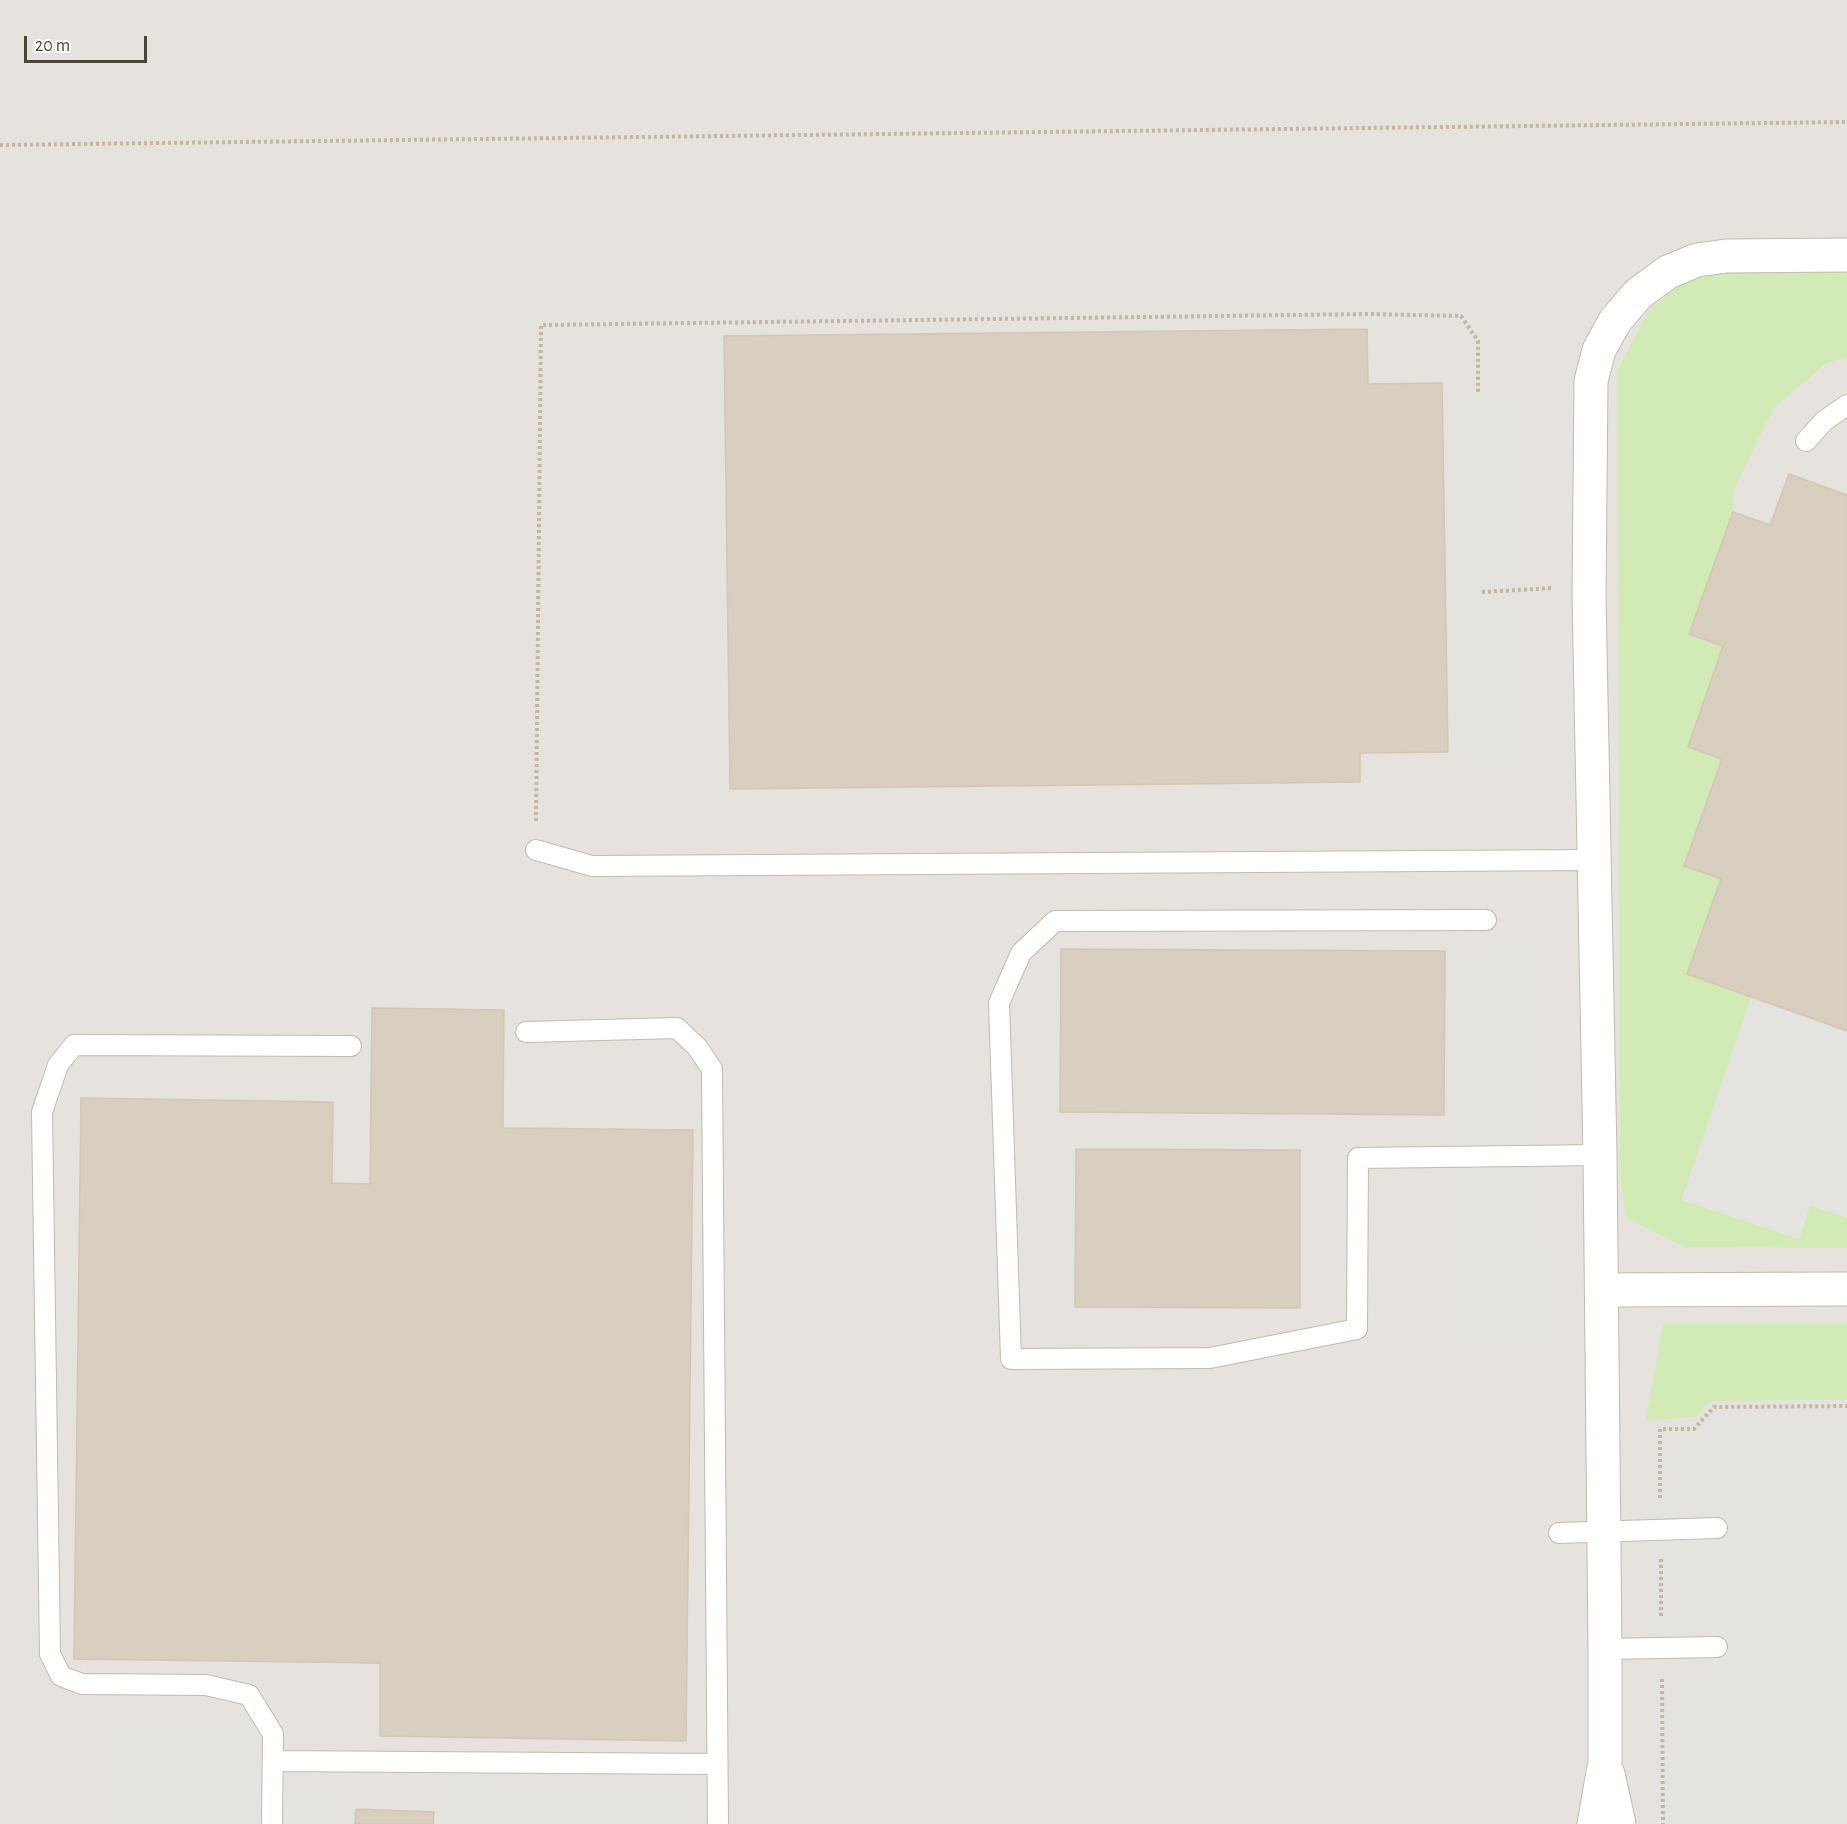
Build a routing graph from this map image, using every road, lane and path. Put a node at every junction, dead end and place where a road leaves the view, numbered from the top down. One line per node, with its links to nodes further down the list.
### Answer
1 (1847, 122): 2 (path)
2 (0, 145)
3 (1847, 255): 7 (street)
4 (1478, 393): 9 (path)
5 (1847, 405): 6 (lane)
6 (1806, 441)
7 (1589, 586): 8 (path); 10 (street)
8 (1482, 592)
9 (536, 850): 10 (lane)
10 (1594, 860): 14 (street)
11 (1486, 920): 14 (lane)
12 (526, 1032): 24 (lane)
13 (351, 1046): 22 (lane)
14 (1600, 1155): 16 (street)
15 (1847, 1289): 16 (street)
16 (1602, 1290): 18 (street)
17 (1717, 1528): 18 (lane)
18 (1604, 1531): 19 (lane); 21 (street)
19 (1560, 1533)
20 (1717, 1647): 21 (lane)
21 (1605, 1649): 23 (street)
22 (273, 1761): 24 (lane); 25 (lane)
23 (1605, 1761): 27 (street); 28 (street)
24 (717, 1764): 26 (lane)
25 (272, 1824)
26 (718, 1824)
27 (1594, 1824)
28 (1619, 1824)

